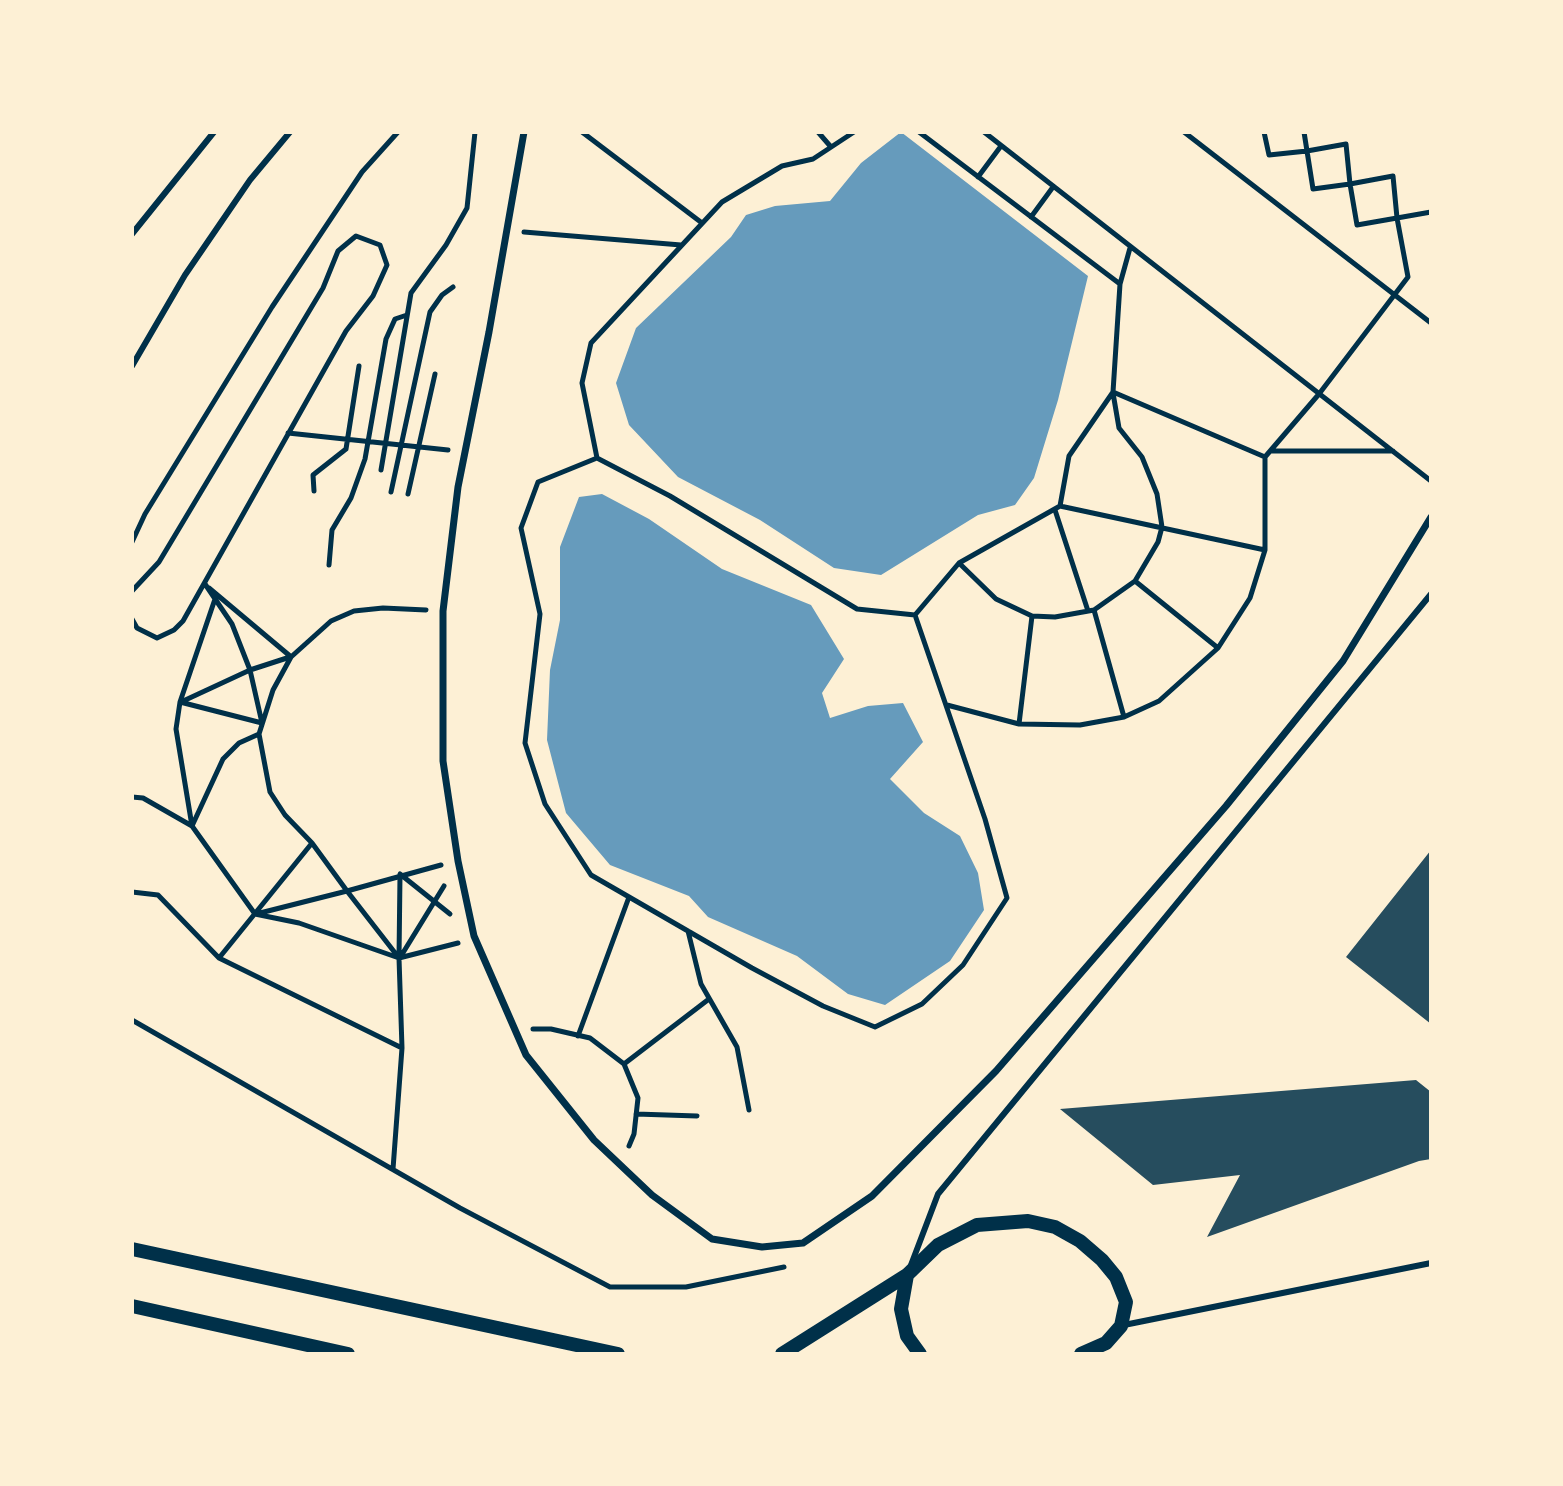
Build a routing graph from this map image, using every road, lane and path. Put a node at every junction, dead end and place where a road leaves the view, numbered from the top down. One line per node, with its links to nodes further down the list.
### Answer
1 (214, 132): 25 (lane)
2 (290, 132): 33 (lane)
3 (398, 132): 57 (path)
4 (475, 132): 31 (path)
5 (524, 132): 24 (street)
6 (582, 132): 23 (path)
7 (818, 132): 15 (path)
8 (854, 132): 15 (path)
9 (984, 132): 14 (path)
10 (1184, 132): 30 (path)
11 (1264, 132): 16 (path)
12 (1304, 132): 16 (path)
13 (922, 133): 17 (path)
14 (1001, 146): 17 (path); 19 (path)
15 (831, 147): 23 (path)
16 (1307, 151): 18 (path); 18 (path)
17 (978, 177): 21 (path)
18 (1350, 184): 22 (path); 22 (path)
19 (1053, 187): 21 (path); 27 (path)
20 (1431, 212): 22 (path)
21 (1031, 217): 28 (path)
22 (1397, 218): 30 (path)
23 (702, 224): 26 (path)
24 (507, 231): 26 (path); 46 (street)
25 (132, 234)
26 (682, 245): 48 (path)
27 (1130, 248): 28 (path); 37 (path)
28 (1120, 284): 36 (path)
29 (453, 287): 42 (path)
30 (1394, 295): 32 (path); 37 (path)
31 (407, 315): 40 (path); 41 (path)
32 (1431, 323)
33 (132, 366)
34 (359, 366): 39 (path)
35 (435, 374): 43 (path)
36 (1113, 392): 47 (path); 54 (path); 56 (path)
37 (1319, 394): 44 (path); 45 (path)
38 (288, 433): 39 (path); 62 (path); 63 (path)
39 (347, 440): 40 (path); 51 (path)
40 (368, 442): 41 (path); 60 (path)
41 (385, 443): 42 (path); 49 (path)
42 (401, 445): 43 (path); 52 (path)
43 (419, 447): 46 (path); 53 (path)
44 (1270, 451): 45 (path); 47 (path)
45 (1393, 451): 50 (path)
46 (464, 452): 67 (street)
47 (1265, 457): 58 (path)
48 (597, 458): 68 (path); 87 (path)
49 (381, 470)
50 (1431, 481)
51 (314, 491)
52 (391, 492)
53 (408, 494)
54 (1058, 508): 56 (path); 59 (path); 66 (path)
55 (1431, 517): 105 (street)
56 (1162, 527): 58 (path); 61 (path)
57 (132, 542)
58 (1265, 550): 71 (path)
59 (959, 563): 68 (path); 69 (path)
60 (329, 565)
61 (1135, 581): 66 (path); 71 (path)
62 (205, 584): 65 (path); 70 (path); 72 (path)
63 (132, 591)
64 (1431, 594): 108 (lane)
65 (215, 599): 73 (path); 74 (path)
66 (1091, 610): 69 (path); 76 (path)
67 (443, 611): 72 (path); 83 (street)
68 (915, 615): 75 (path)
69 (1032, 616): 78 (path)
70 (132, 619)
71 (1218, 648): 76 (path)
72 (291, 657): 73 (path); 77 (path)
73 (250, 670): 74 (path); 77 (path)
74 (180, 702): 77 (path); 81 (path)
75 (946, 705): 78 (path); 90 (path)
76 (1124, 717): 78 (path)
77 (262, 723): 79 (path)
78 (1019, 724)
79 (259, 734): 81 (path); 82 (path)
80 (132, 797): 81 (path)
81 (192, 826): 89 (path)
82 (312, 843): 85 (path); 89 (path)
83 (458, 861): 84 (path); 88 (path); 91 (street)
84 (400, 874): 85 (path); 88 (path); 93 (path)
85 (347, 891): 89 (path); 93 (path)
86 (132, 892): 92 (path)
87 (629, 897): 90 (path); 97 (path)
88 (436, 901): 91 (path); 93 (path)
89 (255, 914): 92 (path); 93 (path)
90 (688, 930): 94 (path)
91 (474, 936): 93 (path); 96 (street)
92 (219, 958): 98 (path)
93 (399, 958): 98 (path)
94 (709, 999): 99 (path); 100 (path)
95 (132, 1020): 104 (path)
96 (514, 1028): 97 (path); 103 (street)
97 (578, 1036): 99 (path)
98 (402, 1048): 104 (path)
99 (624, 1064): 101 (path)
100 (749, 1110)
101 (636, 1114): 102 (path); 103 (path)
102 (697, 1116)
103 (621, 1165): 105 (street)
104 (393, 1169): 105 (path)
105 (803, 1243)
106 (132, 1249): 112 (street)
107 (1431, 1263): 110 (lane)
108 (907, 1275): 110 (street); 113 (street); 114 (street)
109 (132, 1306): 111 (street)
110 (1121, 1326): 115 (street)
111 (348, 1354)
112 (618, 1354)
113 (782, 1354)
114 (920, 1354)
115 (1081, 1354)

